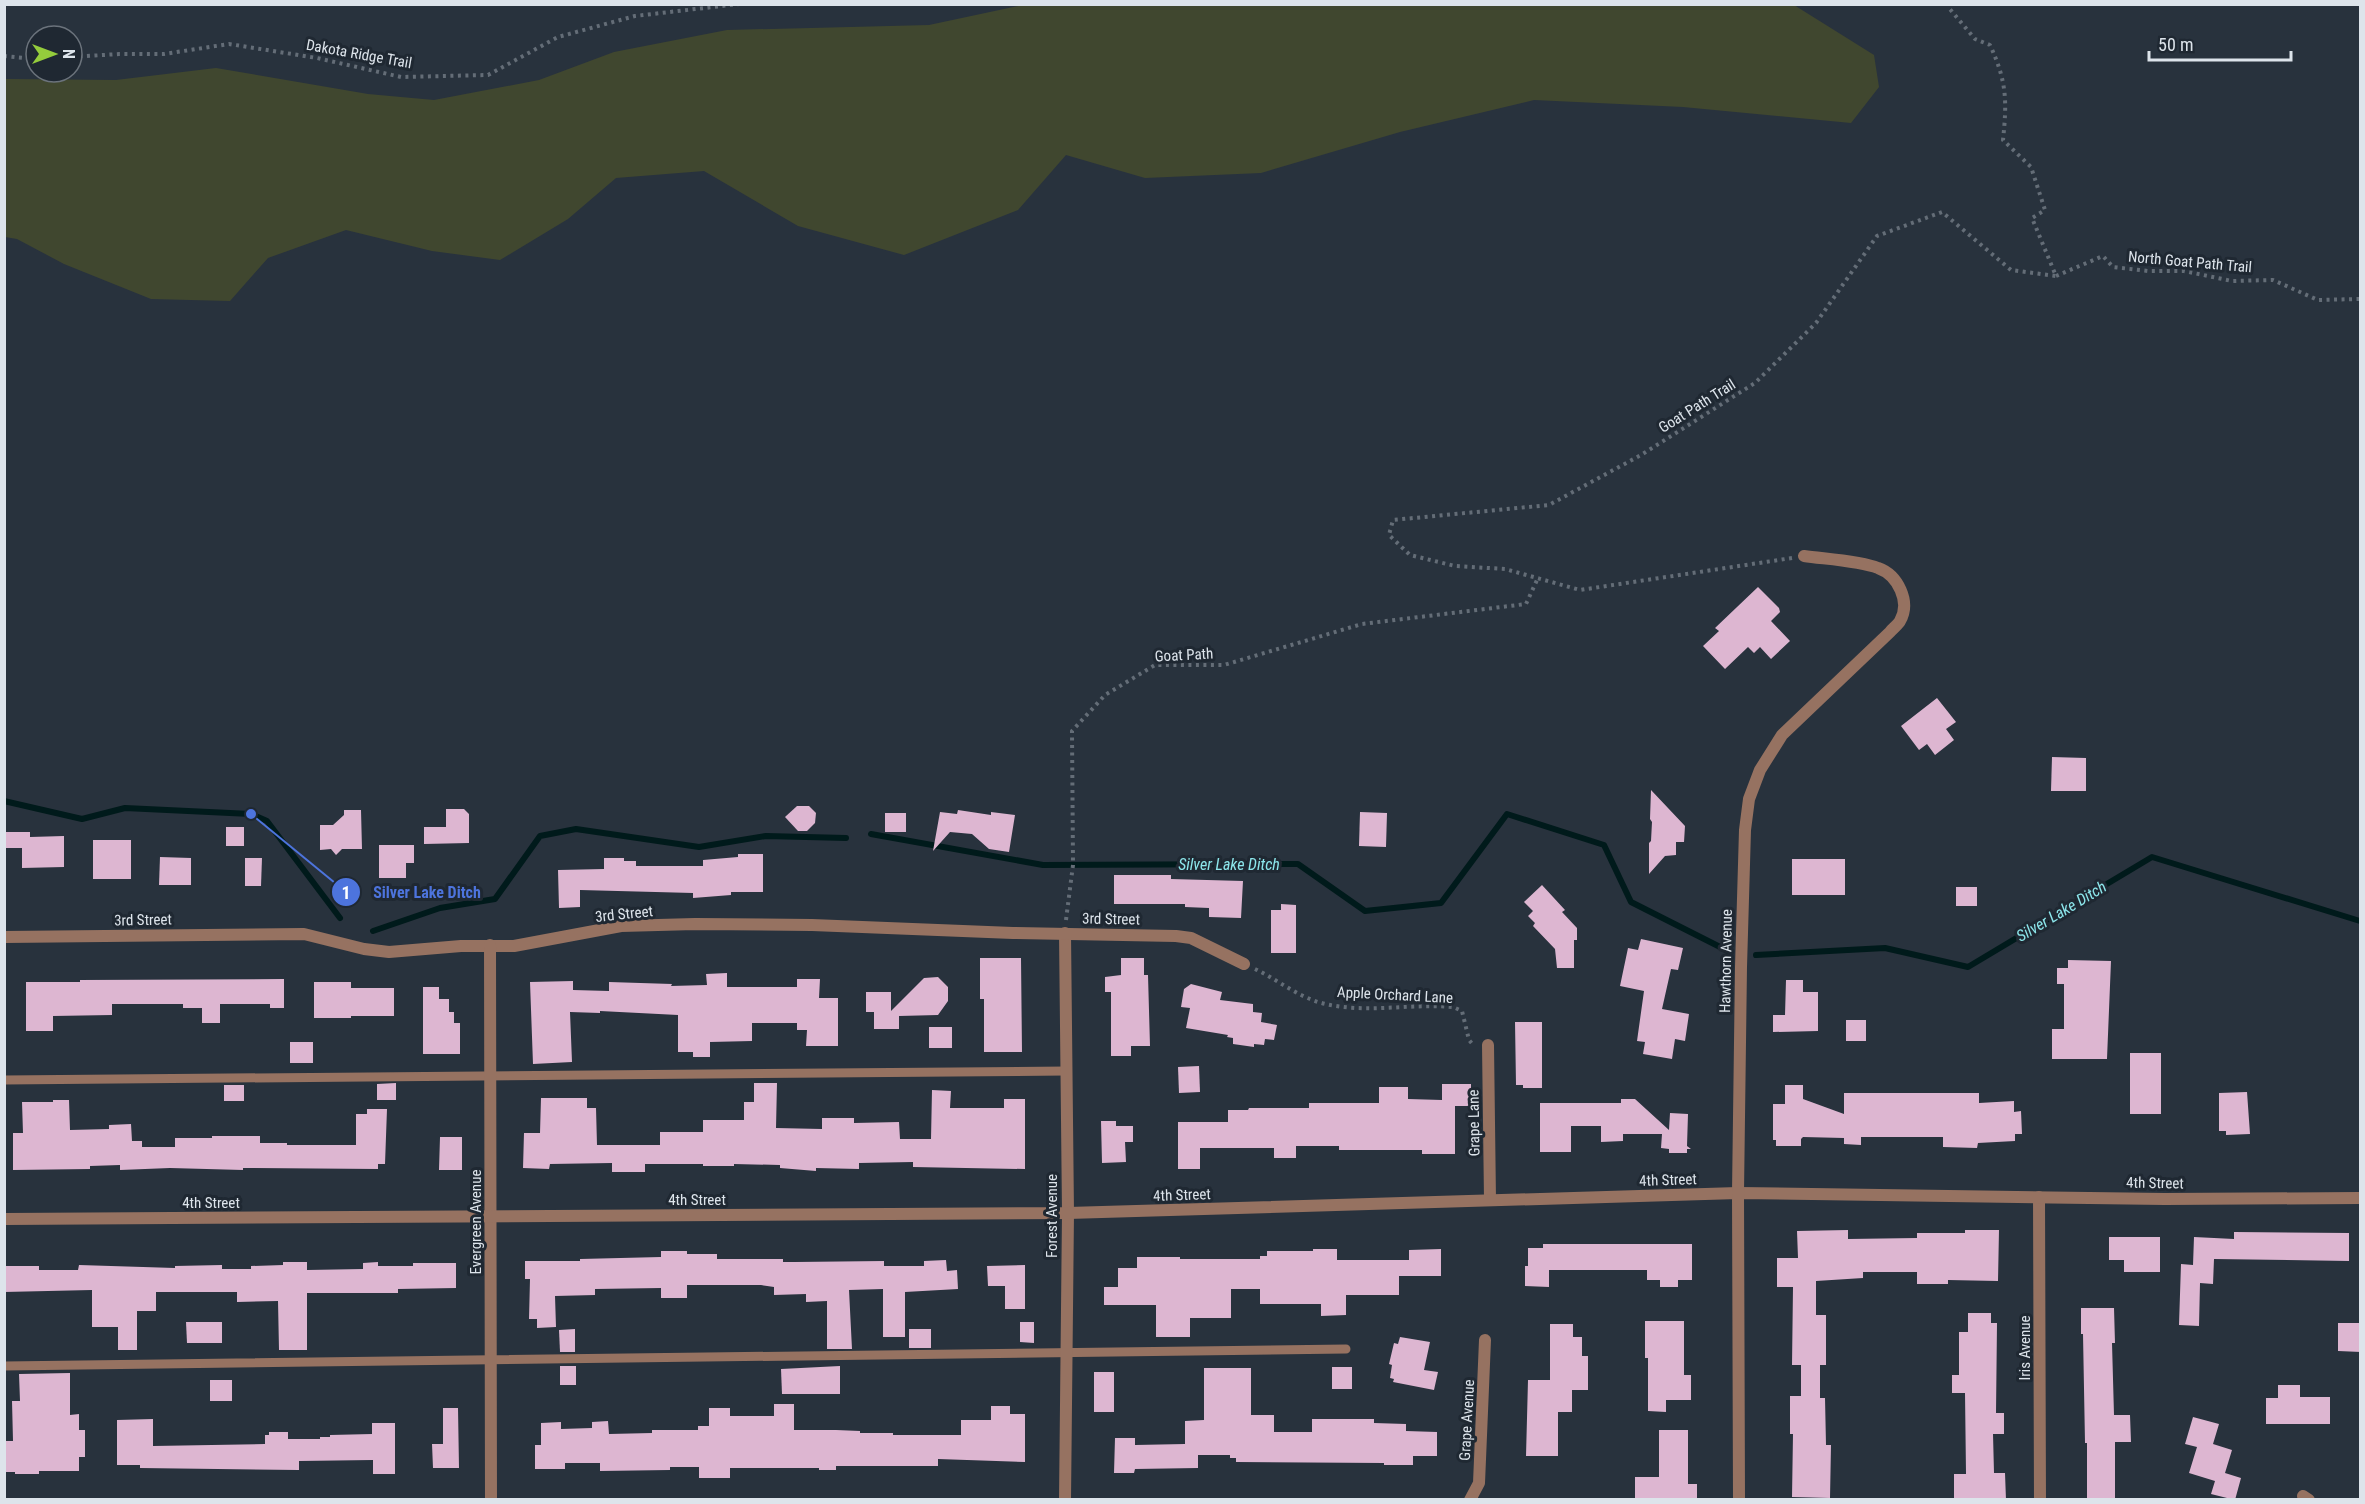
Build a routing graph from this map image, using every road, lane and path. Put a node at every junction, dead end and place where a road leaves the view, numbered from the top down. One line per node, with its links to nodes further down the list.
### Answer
1 (740, 4): 4 (path, Dakota Ridge Trail)
2 (1949, 4): 6 (path)
3 (4, 56): 5 (path)
4 (84, 56)
5 (24, 57)
6 (2056, 276): 7 (path, North Goat Path Trail); 9 (path, Goat Path Trail)
7 (2361, 299)
8 (1804, 556): 9 (path, Goat Path Trail); 18 (street, Hawthorn Avenue)
9 (1537, 580): 10 (path, Goat Path)
10 (1065, 933): 12 (street, 3rd Street); 13 (street, 3rd Street); 15 (street, Forest Avenue)
11 (4, 937): 12 (street, 3rd Street)
12 (490, 945): 16 (street, Evergreen Avenue)
13 (1244, 964): 14 (path, Apple Orchard Lane)
14 (1488, 1050): 21 (street, Grape Lane)
15 (1066, 1071): 16 (lane); 22 (street, Forest Avenue)
16 (490, 1076): 17 (lane); 23 (street, Evergreen Avenue)
17 (4, 1080)
18 (1738, 1193): 19 (street, 4th Street); 21 (street, 4th Street); 33 (street, Hawthorn Avenue)
19 (2039, 1197): 20 (street, 4th Street); 34 (street, Iris Avenue)
20 (2361, 1198)
21 (1490, 1200): 22 (street, 4th Street)
22 (1068, 1213): 23 (street, 4th Street); 27 (street, Forest Avenue)
23 (491, 1215): 24 (street, 4th Street); 28 (street, Evergreen Avenue)
24 (4, 1219)
25 (1485, 1340): 32 (street, Grape Avenue)
26 (1346, 1350): 27 (lane)
27 (1068, 1354): 28 (lane); 31 (street, Forest Avenue)
28 (491, 1361): 29 (lane); 30 (street, Evergreen Avenue)
29 (4, 1366)
30 (491, 1500)
31 (1065, 1500)
32 (1470, 1500)
33 (1739, 1500)
34 (2040, 1500)

